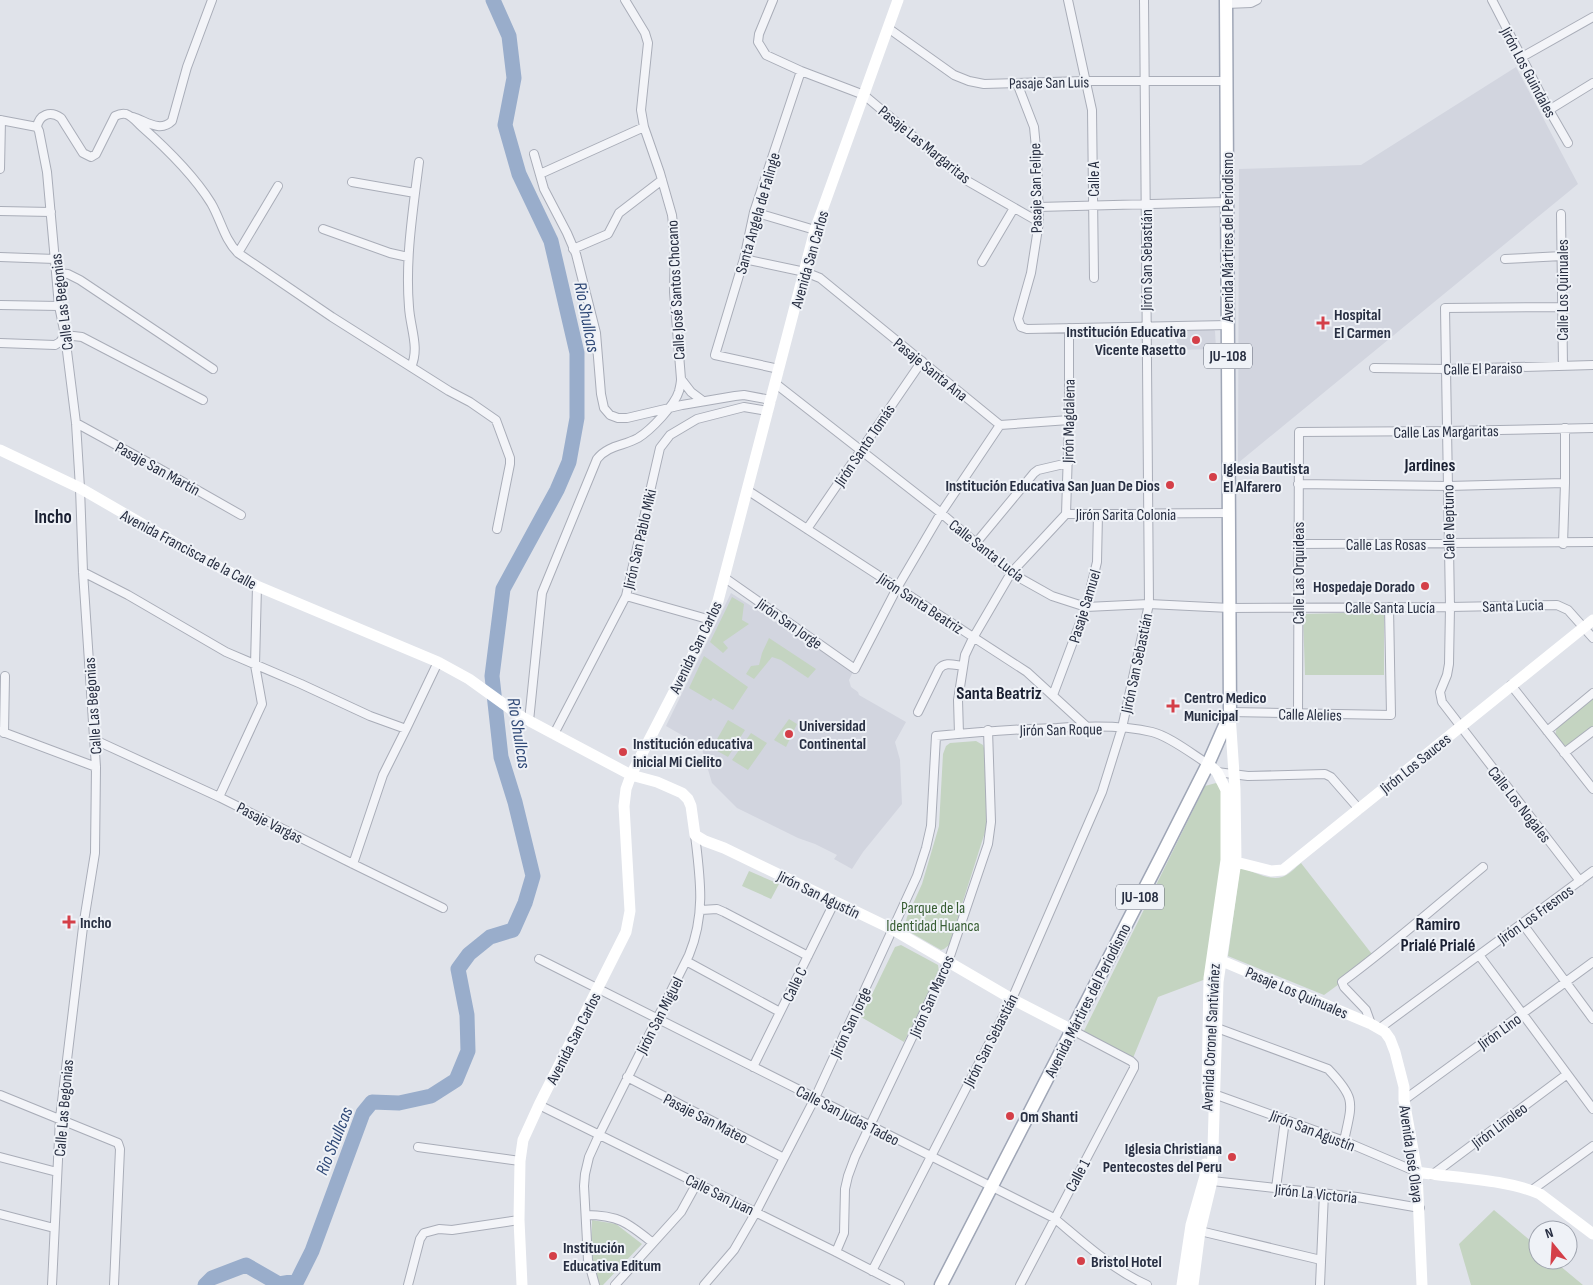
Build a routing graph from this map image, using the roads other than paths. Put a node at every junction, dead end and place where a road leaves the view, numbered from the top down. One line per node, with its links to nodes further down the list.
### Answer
1 (212, 0): 21 (street)
2 (625, 0): 24 (street, Calle José Santos Chocano)
3 (772, 0): 13 (street, Pasaje Las Margaritas)
4 (898, 0): 11 (street, Avenida San Carlos)
5 (1068, 0): 14 (street, Calle A)
6 (1144, 0): 15 (street, Jirón San Sebastián)
7 (1257, 0): 9 (street)
8 (1492, 0): 12 (street, Jirón Los Guindales)
9 (1226, 2): 16 (main road, Avenida Mártires del Periodismo / JU-108)
10 (1593, 17): 12 (street)
11 (888, 28): 17 (street, Pasaje San Luis); 19 (street, Avenida San Carlos)
12 (1522, 58): 20 (street, Jirón Los Guindales)
13 (801, 71): 19 (street, Pasaje Las Margaritas); 41 (street, Santa Angela de Falinge)
14 (1085, 81): 15 (street, Pasaje San Luis); 17 (street, Pasaje San Luis); 36 (street, Calle A)
15 (1145, 81): 16 (street, Pasaje San Luis); 35 (street, Jirón San Sebastián)
16 (1226, 81): 34 (main road, Avenida Mártires del Periodismo / JU-108)
17 (1017, 83): 37 (street, Pasaje San Felipe)
18 (1593, 83): 20 (street)
19 (864, 95): 38 (street, Pasaje Las Margaritas); 45 (street, Avenida San Carlos)
20 (1549, 110): 25 (street, Jirón Los Guindales)
21 (128, 115): 23 (street); 47 (street)
22 (1, 120): 23 (street); 28 (street)
23 (37, 127): 40 (street, Calle Las Begonias)
24 (644, 127): 29 (street); 30 (street, Calle José Santos Chocano)
25 (1568, 143)
26 (534, 154): 29 (street)
27 (419, 162): 33 (street)
28 (0, 169)
29 (540, 174): 46 (street)
30 (662, 180): 46 (street); 74 (street, Calle José Santos Chocano)
31 (352, 182): 33 (street)
32 (278, 186): 47 (street)
33 (416, 193): 50 (street)
34 (1227, 202): 35 (street); 61 (main road, Avenida Mártires del Periodismo / JU-108)
35 (1146, 204): 36 (street); 63 (street, Jirón San Sebastián)
36 (1093, 205): 37 (street); 57 (street, Calle A)
37 (1038, 207): 43 (street, Pasaje San Felipe)
38 (1014, 208): 43 (street, Pasaje Las Margaritas); 54 (street)
39 (0, 211): 40 (street)
40 (51, 212): 51 (street, Calle Las Begonias)
41 (754, 212): 45 (street); 52 (street, Santa Angela de Falinge)
42 (1562, 214): 48 (street, Calle Los Quinuales)
43 (1039, 222): 62 (street, Pasaje San Felipe)
44 (323, 229): 50 (street)
45 (815, 230): 55 (street, Avenida San Carlos)
46 (573, 249): 79 (street)
47 (238, 253): 69 (street)
48 (1562, 256): 53 (street); 60 (street, Calle Los Quinuales)
49 (0, 257): 51 (street)
50 (408, 257): 69 (street)
51 (56, 259): 56 (street, Calle Las Begonias)
52 (744, 259): 55 (street, Pasaje Santa Ana); 72 (street, Santa Angela de Falinge)
53 (1505, 259)
54 (982, 262)
55 (805, 272): 66 (street, Pasaje Santa Ana); 72 (street, Avenida San Carlos)
56 (57, 273): 59 (street, Calle Las Begonias); 71 (street)
57 (1094, 278)
58 (0, 305): 59 (street)
59 (59, 306): 64 (street, Calle Las Begonias)
60 (1562, 307): 68 (street, Calle Los Quinuales); 73 (street, Calle Neptuno)
61 (1228, 325): 63 (street); 96 (main road, Avenida Mártires del Periodismo / JU-108)
62 (1070, 328): 63 (street); 80 (street, Jirón Magdalena)
63 (1147, 328): 99 (street, Jirón San Sebastián)
64 (64, 336): 65 (street); 76 (street); 81 (street, Calle Las Begonias)
65 (0, 343)
66 (922, 361): 82 (street, Pasaje Santa Ana); 88 (street, Jirón Santo Tomás)
67 (1593, 365): 68 (street, Calle El Paraiso)
68 (1563, 366): 73 (street, Calle El Paraiso)
69 (411, 367): 101 (street)
70 (1374, 368): 73 (street, Calle El Paraiso)
71 (213, 369)
72 (779, 369): 75 (street, Avenida San Carlos)
73 (1446, 369): 85 (street, Calle Neptuno)
74 (681, 379): 77 (street, Calle José Santos Chocano); 79 (street)
75 (776, 384): 78 (street, Avenida San Carlos); 88 (street, Calle Santa Lucía)
76 (203, 400)
77 (703, 401): 78 (street); 79 (street)
78 (770, 406): 94 (street, Avenida San Carlos); 113 (street, Jirón San Pablo Miki)
79 (668, 409): 134 (street)
80 (1069, 420): 82 (street); 89 (street, Jirón Magdalena)
81 (76, 423): 93 (street, Calle Las Begonias); 100 (street, Pasaje San Martín)
82 (1000, 425): 95 (street)
83 (1565, 428): 84 (street, Calle Las Margaritas); 85 (street, Calle Las Margaritas); 90 (street)
84 (1593, 428)
85 (1447, 431): 86 (street, Calle Las Margaritas); 92 (street, Calle Neptuno)
86 (1299, 432): 91 (street, Calle Las Orquideas)
87 (0, 450): 93 (street, Avenida Francisca de la Calle)
88 (861, 450): 95 (street, Calle Santa Lucía); 102 (street, Jirón Santo Tomás)
89 (1068, 463): 97 (street, Jirón Magdalena); 104 (street)
90 (1565, 483): 92 (street); 107 (street)
91 (1298, 484): 92 (street); 105 (street, Calle Las Orquideas)
92 (1448, 486): 106 (street, Calle Neptuno)
93 (80, 488): 108 (street, Calle Las Begonias); 111 (street, Avenida Francisca de la Calle)
94 (747, 490): 102 (street, Jirón Santa Beatriz); 110 (street, Avenida San Carlos)
95 (941, 513): 104 (street, Calle Santa Lucía); 112 (street)
96 (1229, 513): 99 (street, Jirón Sarita Colonia); 119 (main road, Avenida Mártires del Periodismo / JU-108)
97 (1066, 514): 98 (street, Jirón Sarita Colonia); 109 (street, Jirón Sarita Colonia)
98 (1098, 514): 99 (street, Jirón Sarita Colonia); 115 (street, Pasaje Samuel)
99 (1148, 514): 114 (street, Jirón San Sebastián)
100 (241, 515)
101 (497, 529)
102 (807, 529): 112 (street, Jirón Santa Beatriz)
103 (1593, 542): 107 (street, Calle Las Rosas)
104 (976, 543): 109 (street, Calle Santa Lucía)
105 (1298, 544): 106 (street, Calle Las Rosas); 116 (street, Calle Las Orquideas)
106 (1449, 544): 107 (street, Calle Las Rosas); 118 (street, Calle Neptuno)
107 (1563, 544)
108 (84, 572): 125 (street); 146 (street, Calle Las Begonias)
109 (1010, 573): 115 (street, Calle Santa Lucía); 122 (street, Jirón Sarita Colonia)
110 (725, 578): 112 (street, Jirón San Jorge); 120 (street, Avenida San Carlos)
111 (257, 586): 124 (street, Avenida Francisca de la Calle); 125 (street)
112 (897, 588): 122 (street, Jirón Santa Beatriz)
113 (626, 596): 120 (street); 143 (street, Jirón San Pablo Miki)
114 (1149, 604): 115 (street, Calle Santa Lucía); 119 (street, Calle Santa Lucía); 137 (street, Jirón San Sebastián)
115 (1086, 607): 130 (street, Pasaje Samuel)
116 (1298, 607): 117 (street, Calle Santa Lucía); 119 (street, Calle Santa Lucía); 133 (street, Calle Las Orquideas)
117 (1389, 607): 118 (street, Calle Santa Lucía); 133 (street, Calle Alelies)
118 (1450, 607): 121 (street, Santa Lucia); 136 (street, Calle Neptuno)
119 (1230, 608): 132 (main road, Avenida Mártires del Periodismo / JU-108)
120 (710, 620): 151 (street, Avenida San Carlos)
121 (1589, 624): 123 (street, Santa Lucia); 128 (street, Jirón Los Sauces)
122 (973, 638): 126 (street, Jirón Sarita Colonia); 130 (street, Jirón Santa Beatriz)
123 (1593, 638)
124 (438, 662): 134 (street, Avenida Francisca de la Calle); 138 (street)
125 (255, 665): 138 (street); 153 (street)
126 (963, 666): 131 (street); 144 (street, Jirón Sarita Colonia)
127 (5, 676): 142 (street)
128 (1511, 685): 136 (street, Jirón Los Sauces); 140 (street)
129 (1593, 694): 140 (street)
130 (1053, 695): 135 (street, Jirón Santa Beatriz)
131 (918, 712)
132 (1230, 713): 133 (street, Calle Alelies); 149 (main road, Avenida Mártires del Periodismo / JU-108); 150 (street, Avenida Mártires del Periodismo)
133 (1298, 714)
134 (526, 719): 143 (street, Jirón San Miguel)
135 (1086, 726): 137 (street, Jirón San Roque); 139 (street, Jirón San Roque)
136 (1460, 727): 154 (street, Jirón Los Sauces); 160 (street, Calle Los Nogales)
137 (1122, 728): 149 (street, Jirón San Roque); 175 (street, Jirón San Sebastián)
138 (406, 729): 157 (street)
139 (988, 730): 144 (street, Jirón San Roque); 171 (street, Jirón San Marcos)
140 (1547, 731): 147 (street)
141 (1593, 731): 147 (street)
142 (2, 732): 148 (street)
143 (554, 734): 151 (street, Jirón San Miguel)
144 (959, 734): 145 (street, Jirón San Roque)
145 (936, 736): 165 (street, Jirón San Jorge)
146 (95, 740): 148 (street, Calle Las Begonias); 153 (street, Pasaje Vargas)
147 (1564, 753): 152 (street)
148 (96, 767): 192 (street, Calle Las Begonias)
149 (1213, 768): 150 (street); 156 (street, Avenida Coronel Santiváñez); 182 (main road, Avenida Mártires del Periodismo / JU-108)
150 (1234, 774): 154 (street); 156 (street, Avenida Coronel Santiváñez)
151 (631, 775): 155 (street, Jirón San Miguel); 174 (street, Avenida San Carlos)
152 (1593, 789)
153 (219, 797): 157 (street, Pasaje Vargas)
154 (1359, 809): 156 (street, Jirón Los Sauces)
155 (695, 835): 161 (street, Jirón San Agustín); 163 (street, Jirón San Miguel)
156 (1231, 860): 168 (street, Avenida Coronel Santiváñez)
157 (353, 864): 162 (street, Pasaje Vargas)
158 (1483, 867): 180 (street)
159 (1593, 871): 160 (street, Jirón Los Fresnos)
160 (1580, 881): 164 (street, Jirón Los Fresnos)
161 (835, 901): 165 (street, Jirón San Agustín); 166 (street, Calle C)
162 (443, 908)
163 (700, 910): 166 (street); 170 (street, Jirón San Miguel)
164 (1522, 923): 167 (street, Jirón Los Fresnos); 173 (street)
165 (892, 929): 171 (street, Jirón San Agustín); 188 (street, Jirón San Jorge)
166 (808, 956): 176 (street, Calle C)
167 (1478, 956): 177 (street); 180 (street, Jirón Los Fresnos)
168 (1217, 958): 180 (street, Pasaje Los Quinuales); 181 (street, Avenida Coronel Santiváñez); 186 (street, Avenida Coronel Santiváñez)
169 (540, 960): 174 (street, Calle San Judas Tadeo)
170 (686, 961): 176 (street); 178 (street, Jirón San Miguel)
171 (948, 962): 175 (street, Jirón San Agustín); 194 (street, Jirón San Marcos)
172 (1593, 962): 173 (street, Jirón Lino)
173 (1566, 982): 177 (street, Jirón Lino); 179 (street)
174 (598, 989): 178 (street, Calle San Judas Tadeo); 190 (street, Avenida San Carlos)
175 (1012, 999): 182 (street, Jirón San Agustín); 199 (street, Jirón San Sebastián)
176 (780, 1012): 183 (street, Calle C)
177 (1522, 1014): 184 (street); 189 (street, Jirón Lino)
178 (657, 1019): 183 (street, Calle San Judas Tadeo); 185 (street, Jirón San Miguel)
179 (1593, 1020)
180 (1375, 1026): 189 (street, Avenida José Olaya)
181 (1217, 1028): 186 (street, Avenida Coronel Santiváñez); 196 (street)
182 (1072, 1030): 208 (main road, Avenida Mártires del Periodismo / JU-108); 216 (street, Calle 1)
183 (753, 1067): 188 (street, Calle San Judas Tadeo)
184 (1566, 1075): 191 (street); 205 (street, Jirón Linoleo)
185 (627, 1077): 195 (street, Jirón San Miguel); 201 (street, Pasaje San Mateo)
186 (1210, 1093): 193 (street, Jirón San Agustín); 206 (street, Avenida Coronel Santiváñez); 236 (street, Avenida Coronel Santiváñez)
187 (0, 1095): 192 (street)
188 (814, 1098): 194 (street, Calle San Judas Tadeo); 201 (street, Jirón San Jorge)
189 (1404, 1100): 204 (street, Avenida José Olaya)
190 (539, 1105): 195 (street, Calle San Juan); 202 (street, Avenida San Carlos)
191 (1593, 1109)
192 (60, 1118): 203 (street, Calle Las Begonias); 226 (street)
193 (1285, 1120): 196 (street, Jirón San Agustín); 209 (street)
194 (870, 1126): 199 (street, Calle San Judas Tadeo); 222 (street, Jirón San Marcos)
195 (599, 1135): 207 (street, Calle San Juan); 215 (street, Jirón San Miguel)
196 (1344, 1141): 204 (street, Jirón San Agustín)
197 (1593, 1146): 210 (street)
198 (418, 1148): 202 (street)
199 (931, 1156): 208 (street, Calle San Judas Tadeo); 224 (street, Jirón San Sebastián)
200 (0, 1157): 203 (street)
201 (784, 1158): 213 (street, Jirón San Jorge)
202 (520, 1161): 217 (street, Avenida San Carlos)
203 (57, 1172): 218 (street, Calle Las Begonias)
204 (1417, 1172): 205 (street); 212 (street, Avenida José Olaya)
205 (1432, 1175): 210 (street)
206 (1212, 1181): 209 (street, Jirón La Victoria); 219 (street, Avenida Coronel Santiváñez)
207 (697, 1183): 213 (street, Calle San Juan); 221 (street)
208 (992, 1186): 216 (street, Calle San Judas Tadeo); 233 (main road, Avenida Mártires del Periodismo / JU-108)
209 (1276, 1188): 211 (street, Jirón La Victoria)
210 (1532, 1190): 220 (street)
211 (1324, 1193): 212 (street, Jirón La Victoria); 223 (street)
212 (1420, 1208): 239 (street, Avenida José Olaya)
213 (756, 1212): 222 (street, Calle San Juan); 231 (street, Jirón San Jorge)
214 (0, 1214): 218 (street)
215 (586, 1215): 221 (street); 229 (street, Jirón San Miguel)
216 (1054, 1218): 234 (street, Calle 1); 235 (street, Calle San Judas Tadeo)
217 (519, 1220): 227 (street); 228 (street, Avenida San Carlos)
218 (54, 1228): 225 (street, Calle Las Begonias)
219 (1200, 1231): 223 (street); 237 (street, Avenida Coronel Santiváñez)
220 (1593, 1234)
221 (653, 1242): 230 (street)
222 (836, 1252): 224 (street, Calle San Juan)
223 (1321, 1260): 238 (street)
224 (872, 1271): 232 (street, Calle San Juan)
225 (52, 1285)
226 (114, 1285)
227 (408, 1285)
228 (522, 1285)
229 (595, 1285)
230 (615, 1285)
231 (704, 1285)
232 (900, 1285)
233 (941, 1285)
234 (1020, 1285)
235 (1147, 1285)
236 (1182, 1285)
237 (1193, 1285)
238 (1320, 1285)
239 (1422, 1285)

